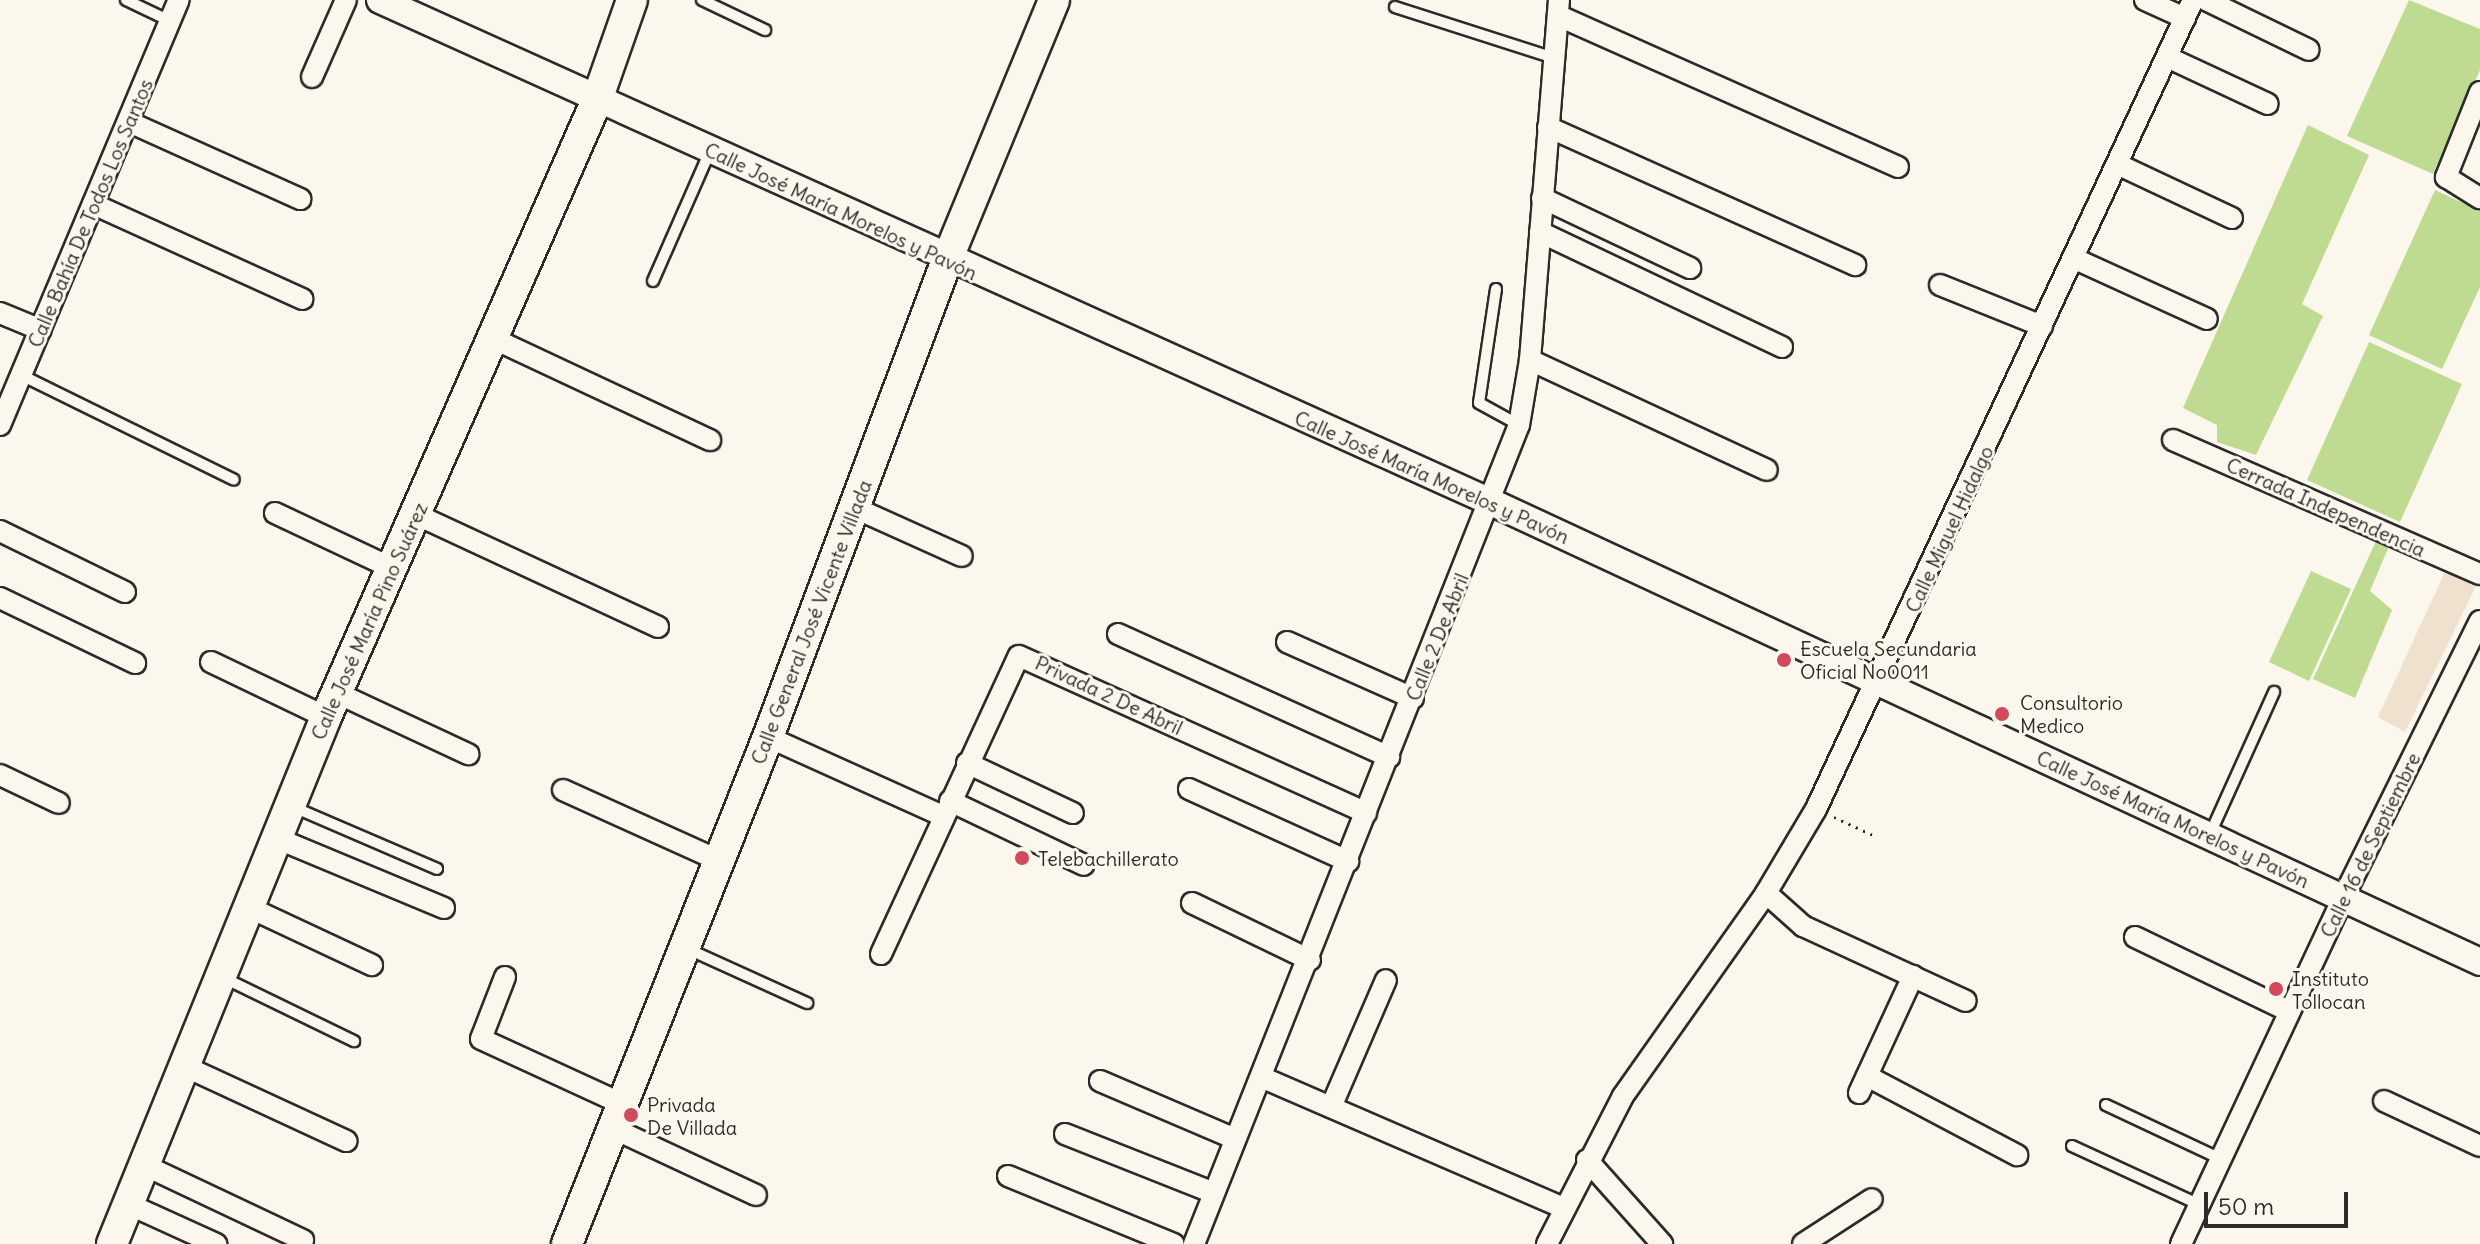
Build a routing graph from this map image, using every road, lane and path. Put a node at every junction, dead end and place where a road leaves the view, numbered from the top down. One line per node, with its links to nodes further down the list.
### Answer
1 (126, 0): 13 (lane)
2 (179, 0): 13 (street, Calle Bahía De Todos Los Santos)
3 (346, 0): 18 (street)
4 (380, 0): 20 (street, Calle José María Morelos y Pavón)
5 (632, 0): 20 (main road, Calle José María Pino Suárez)
6 (702, 0): 14 (lane)
7 (1054, 0): 34 (main road, Calle General José Vicente Villada)
8 (2145, 0): 12 (street)
9 (2206, 0): 15 (street)
10 (1395, 7): 17 (lane)
11 (1559, 8): 17 (street, Calle 2 De Abril); 26 (street)
12 (2189, 9): 16 (street, Calle Miguel Hidalgo)
13 (170, 21): 22 (street, Calle Bahía De Todos Los Santos)
14 (765, 30)
15 (2309, 50)
16 (2167, 57): 21 (street); 25 (street, Calle Miguel Hidalgo)
17 (1556, 59): 23 (street, Calle 2 De Abril)
18 (312, 77)
19 (2480, 92): 28 (street)
20 (597, 100): 24 (street, Calle José María Morelos y Pavón); 45 (main road, Calle José María Pino Suárez)
21 (2268, 104)
22 (129, 122): 29 (street); 30 (street, Calle Bahía De Todos Los Santos)
23 (1548, 127): 27 (street, Calle 2 De Abril); 35 (street)
24 (710, 151): 34 (street, Calle José María Morelos y Pavón); 37 (lane)
25 (2117, 164): 31 (street); 33 (street, Calle Miguel Hidalgo)
26 (1898, 167)
27 (1542, 198): 32 (street, Calle 2 De Abril); 36 (street)
28 (2480, 198)
29 (300, 199)
30 (93, 204): 40 (street); 44 (street, Calle Bahía De Todos Los Santos)
31 (2232, 218)
32 (1540, 232): 46 (street); 47 (street, Calle 2 De Abril)
33 (2073, 258): 42 (street); 43 (street, Calle Miguel Hidalgo)
34 (947, 260): 55 (street, Calle José María Morelos y Pavón); 56 (main road, Calle General José Vicente Villada)
35 (1855, 265)
36 (1690, 268)
37 (653, 281)
38 (1940, 285): 43 (street)
39 (1496, 289): 50 (lane)
40 (302, 299)
41 (0, 313): 44 (street)
42 (2207, 319)
43 (2042, 326): 71 (street, Calle Miguel Hidalgo)
44 (41, 330): 48 (street, Calle Bahía De Todos Los Santos)
45 (492, 338): 51 (street); 58 (main road, Calle José María Pino Suárez)
46 (1782, 347)
47 (1530, 360): 50 (street, Calle 2 De Abril); 53 (street)
48 (21, 375): 49 (street, Calle Bahía De Todos Los Santos); 54 (lane)
49 (0, 425)
50 (1519, 425): 55 (street, Calle 2 De Abril)
51 (710, 440)
52 (2173, 440): 62 (street, Cerrada Independencia)
53 (1767, 470)
54 (234, 480)
55 (1491, 502): 71 (street, Calle José María Morelos y Pavón); 73 (street, Calle 2 De Abril)
56 (855, 508): 60 (street); 75 (main road, Calle General José Vicente Villada)
57 (275, 513): 61 (street)
58 (415, 514): 61 (main road, Calle José María Pino Suárez); 66 (street)
59 (0, 531): 63 (street)
60 (962, 556)
61 (392, 568): 74 (main road, Calle José María Pino Suárez)
62 (2480, 574)
63 (125, 592)
64 (0, 598): 70 (street)
65 (2480, 621): 96 (street, Calle 16 de Septiembre)
66 (658, 627)
67 (1118, 634): 77 (street)
68 (1287, 642): 73 (street)
69 (211, 662): 74 (street)
70 (135, 663)
71 (1878, 683): 85 (street, Calle Miguel Hidalgo); 89 (street, Calle José María Morelos y Pavón)
72 (2274, 692): 89 (lane)
73 (1413, 698): 77 (street, Calle 2 De Abril)
74 (332, 705): 76 (street); 83 (main road, Calle José María Pino Suárez)
75 (768, 737): 84 (street); 91 (main road, Calle General José Vicente Villada)
76 (468, 754)
77 (1389, 757): 87 (street, Calle 2 De Abril)
78 (967, 763): 84 (street, Privada 2 De Abril); 86 (street); 87 (street, Privada 2 De Abril)
79 (0, 775): 82 (street)
80 (1189, 789): 92 (street)
81 (563, 790): 91 (street)
82 (59, 803)
83 (289, 806): 90 (main road, Calle José María Pino Suárez); 94 (lane)
84 (947, 808): 93 (street); 102 (street, Privada 2 De Abril)
85 (1816, 809): 88 (path); 95 (street, Calle Miguel Hidalgo)
86 (1073, 813)
87 (1366, 813): 92 (street, Calle 2 De Abril)
88 (1875, 836)
89 (2209, 836): 96 (street, Calle José María Morelos y Pavón)
90 (276, 838): 98 (main road, Calle José María Pino Suárez); 99 (street)
91 (718, 860): 101 (main road, Calle General José Vicente Villada)
92 (1348, 861): 103 (street, Calle 2 De Abril)
93 (1084, 865)
94 (437, 869)
95 (1766, 893): 107 (street); 128 (street, Calle Miguel Hidalgo)
96 (2343, 898): 104 (street, Calle José María Morelos y Pavón); 112 (street, Calle 16 de Septiembre)
97 (1192, 903): 103 (street)
98 (248, 907): 105 (street); 106 (main road, Calle José María Pino Suárez)
99 (444, 908)
100 (2135, 937): 112 (street)
101 (682, 946): 111 (lane); 120 (main road, Calle General José Vicente Villada)
102 (881, 954)
103 (1310, 960): 115 (street, Calle 2 De Abril)
104 (2480, 962)
105 (372, 965)
106 (221, 976): 113 (lane); 114 (main road, Calle José María Pino Suárez)
107 (1913, 976): 110 (street); 126 (street)
108 (505, 977): 120 (street)
109 (1386, 980): 119 (street)
110 (1966, 1001)
111 (807, 1003)
112 (2289, 1011): 127 (street, Calle 16 de Septiembre)
113 (354, 1041)
114 (184, 1066): 123 (street); 129 (main road, Calle José María Pino Suárez)
115 (1261, 1077): 119 (street); 122 (street, Calle 2 De Abril)
116 (1100, 1081): 122 (street)
117 (2384, 1101): 125 (street)
118 (2106, 1105): 127 (lane)
119 (1331, 1107): 136 (street)
120 (615, 1115): 132 (street); 141 (main road, Calle General José Vicente Villada)
121 (1065, 1134): 131 (street)
122 (1235, 1139): 131 (street, Calle 2 De Abril)
123 (346, 1141)
124 (2072, 1146): 135 (lane)
125 (2480, 1146)
126 (2017, 1155)
127 (2221, 1159): 135 (street, Calle 16 de Septiembre)
128 (1587, 1160): 136 (street, Calle Miguel Hidalgo); 144 (street)
129 (144, 1165): 134 (main road, Calle José María Pino Suárez); 138 (street)
130 (1008, 1176): 142 (street)
131 (1214, 1193): 143 (street, Calle 2 De Abril)
132 (756, 1195)
133 (1872, 1199): 145 (street)
134 (128, 1204): 139 (main road, Calle José María Pino Suárez); 140 (street)
135 (2200, 1205): 146 (street, Calle 16 de Septiembre)
136 (1563, 1208): 137 (street, Calle Miguel Hidalgo)
137 (1555, 1239)
138 (303, 1240)
139 (112, 1244)
140 (216, 1244)
141 (567, 1244)
142 (1174, 1244)
143 (1194, 1244)
144 (1662, 1244)
145 (1803, 1244)
146 (2181, 1244)

